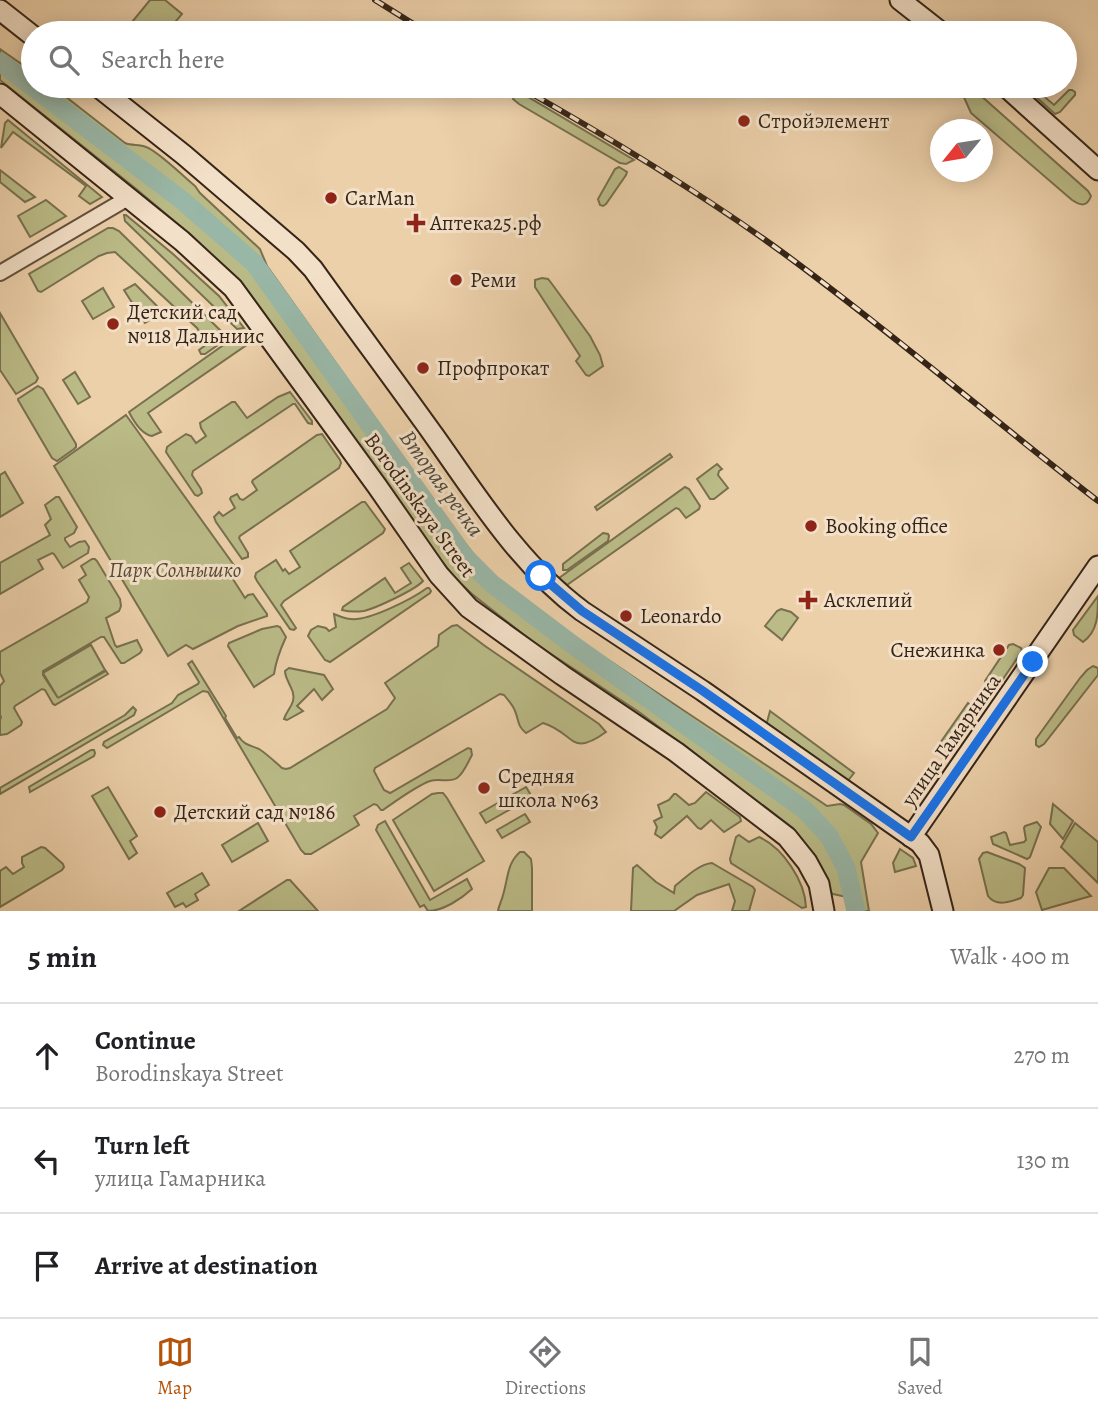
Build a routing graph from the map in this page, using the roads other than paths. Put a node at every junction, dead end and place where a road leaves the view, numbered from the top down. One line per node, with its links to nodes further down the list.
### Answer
1 (900, 0): 3 (main road)
2 (0, 10): 4 (main road)
3 (927, 21)
4 (21, 27)
5 (0, 94): 9 (main road, Borodinskaya Street)
6 (112, 98): 12 (main road)
7 (1018, 98): 8 (main road)
8 (1098, 170)
9 (128, 198): 10 (street); 13 (main road, Borodinskaya Street)
10 (0, 273)
11 (1098, 566): 12 (main road, улица Гамарника)
12 (911, 837): 14 (main road, улица Гамарника)
13 (824, 911)
14 (943, 911)

